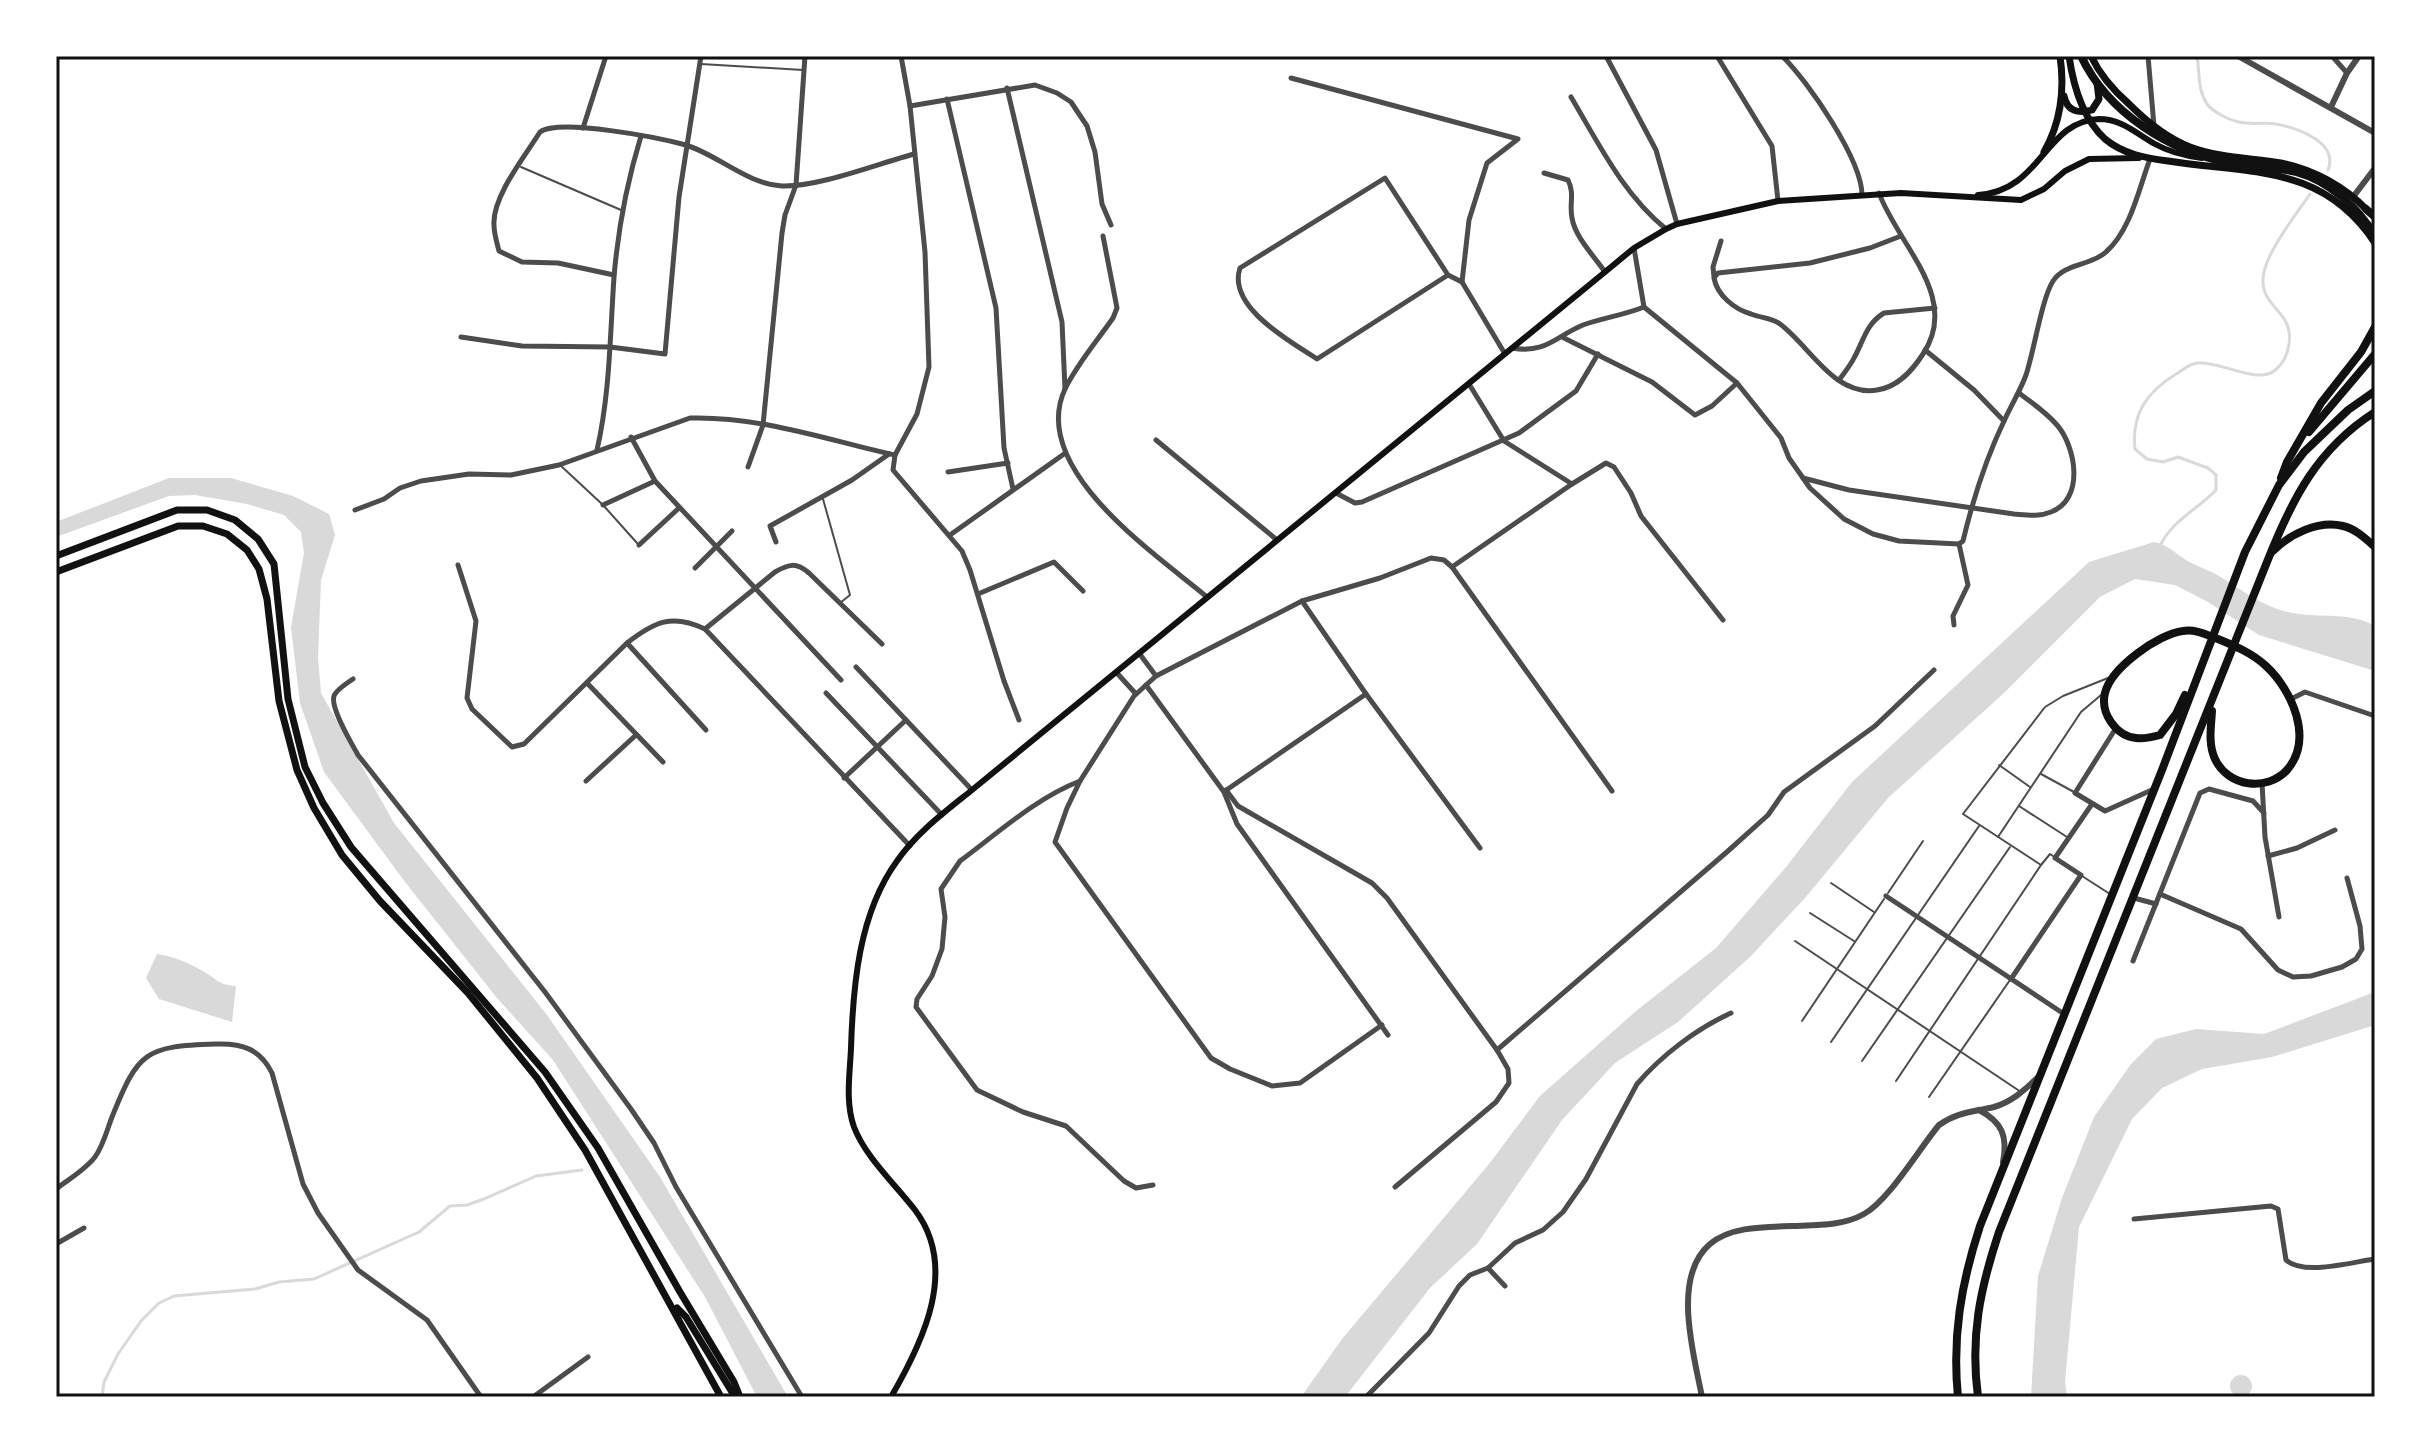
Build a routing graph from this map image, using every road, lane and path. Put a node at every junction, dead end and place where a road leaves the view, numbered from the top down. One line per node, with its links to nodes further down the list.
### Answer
1 (606, 56): 28 (street)
2 (701, 56): 16 (street)
3 (805, 56): 18 (street)
4 (901, 56): 25 (street)
5 (1606, 56): 48 (street)
6 (1717, 56): 44 (street)
7 (1782, 56): 41 (street)
8 (2060, 56): 22 (main road)
9 (2069, 56): 34 (main road)
10 (2081, 56): 53 (highway)
11 (2091, 56): 17 (main road)
12 (2148, 56): 27 (street)
13 (2238, 56): 26 (street)
14 (2332, 56): 19 (street)
15 (2359, 56): 19 (street)
16 (700, 64): 18 (lane); 31 (street)
17 (2095, 64): 22 (main road); 27 (main road)
18 (804, 70): 39 (street)
19 (2347, 73): 26 (street)
20 (1291, 78): 61 (street)
21 (1007, 88): 24 (street); 49 (street); 76 (street)
22 (2062, 90): 32 (main road)
23 (1571, 97): 50 (street)
24 (947, 99): 25 (street); 89 (street)
25 (910, 106): 33 (street)
26 (2331, 107): 29 (street)
27 (2154, 126): 35 (main road)
28 (583, 128): 30 (street); 36 (street)
29 (2375, 133)
30 (641, 136): 31 (street); 46 (street)
31 (687, 146): 39 (street); 67 (street)
32 (2044, 152): 35 (main road); 42 (main road)
33 (914, 154): 39 (street); 87 (street)
34 (2148, 158): 42 (main road); 55 (main road); 78 (street)
35 (2249, 160): 43 (main road)
36 (520, 166): 46 (lane); 58 (street)
37 (2375, 168): 43 (street)
38 (1544, 173): 57 (street)
39 (796, 185): 81 (street)
40 (1879, 193): 41 (main road); 42 (main road); 52 (street)
41 (1862, 195): 44 (main road)
42 (1962, 196)
43 (2353, 197): 45 (main road)
44 (1778, 201): 48 (main road)
45 (2366, 209): 47 (highway)
46 (622, 211): 58 (street)
47 (2375, 218)
48 (1677, 224): 50 (main road)
49 (1111, 225)
50 (1666, 229): 56 (main road)
51 (1103, 236): 76 (street)
52 (1901, 236): 60 (street); 63 (street)
53 (2375, 236)
54 (1721, 241): 60 (street)
55 (2375, 243)
56 (1634, 248): 57 (main road); 62 (street)
57 (1605, 272): 68 (main road)
58 (614, 275): 67 (street)
59 (1448, 275): 59 (street); 61 (street)
60 (1714, 278): 73 (street)
61 (1462, 282): 70 (street)
62 (1644, 307): 66 (street); 74 (street)
63 (1935, 308): 69 (street); 73 (street)
64 (2375, 327): 83 (highway)
65 (461, 337): 67 (street)
66 (1564, 338): 68 (street); 71 (street)
67 (610, 347): 86 (street)
68 (1512, 348): 70 (main road)
69 (1925, 350): 73 (street); 80 (street)
70 (1505, 354): 75 (main road)
71 (1598, 354): 74 (street); 85 (street)
72 (2375, 354): 83 (highway)
73 (1839, 380)
74 (1737, 383): 93 (street)
75 (1469, 384): 85 (street); 98 (main road)
76 (1065, 390): 88 (street)
77 (2375, 391): 96 (highway)
78 (2019, 393): 80 (street); 101 (street)
79 (2375, 412): 113 (highway)
80 (2004, 421): 101 (street)
81 (763, 425): 82 (street); 87 (street); 91 (street)
82 (631, 437): 86 (street); 94 (street)
83 (2303, 438): 96 (highway)
84 (1156, 440): 106 (street)
85 (1504, 441): 95 (street); 98 (street)
86 (597, 450): 90 (street)
87 (893, 454): 99 (street); 105 (street)
88 (1064, 454): 97 (street); 121 (street)
89 (1008, 463): 92 (street); 97 (street)
90 (559, 465): 100 (lane); 103 (street)
91 (748, 467)
92 (948, 472)
93 (1803, 478): 101 (street); 108 (street)
94 (655, 481): 100 (street); 102 (street)
95 (1572, 484): 115 (street); 124 (street)
96 (2279, 485): 129 (highway)
97 (1013, 489): 105 (street)
98 (1336, 493): 106 (main road)
99 (823, 496): 107 (street); 123 (lane)
100 (603, 505): 109 (lane)
101 (1970, 506): 108 (street)
102 (679, 508): 109 (street); 110 (street)
103 (355, 510)
104 (732, 531): 110 (street)
105 (950, 535): 120 (street)
106 (1277, 540): 121 (main road)
107 (776, 542)
108 (1959, 544): 125 (street)
109 (639, 545)
110 (716, 546): 116 (street); 118 (street)
111 (2375, 547): 113 (highway)
112 (56, 556): 227 (main road)
113 (2268, 558): 145 (highway)
114 (458, 565): 138 (street)
115 (1452, 567): 122 (street); 164 (street)
116 (695, 568)
117 (56, 572): 228 (main road)
118 (755, 588): 123 (street); 126 (street); 137 (street)
119 (1083, 591): 120 (street)
120 (978, 594): 148 (street)
121 (1207, 597): 130 (main road)
122 (1302, 601): 134 (street); 143 (street)
123 (839, 604): 128 (street)
124 (1723, 620)
125 (1954, 625)
126 (705, 629): 127 (street); 156 (street)
127 (627, 643): 138 (street); 150 (street)
128 (882, 644)
129 (2207, 649): 149 (highway); 161 (highway)
130 (1139, 653): 133 (main road); 134 (street)
131 (856, 667): 147 (street)
132 (1934, 670): 209 (street)
133 (1116, 672): 142 (street); 162 (main road)
134 (1156, 676): 139 (street)
135 (2113, 676): 140 (highway); 144 (highway); 154 (lane)
136 (353, 679): 235 (street)
137 (841, 680)
138 (587, 683): 151 (street)
139 (1146, 685): 142 (street); 163 (street)
140 (2105, 692): 149 (highway); 155 (lane)
141 (826, 693): 152 (street)
142 (1136, 694): 158 (street)
143 (1366, 694): 163 (street); 177 (street)
144 (2291, 699): 146 (street); 159 (highway)
145 (2212, 702): 159 (highway); 187 (highway)
146 (2375, 716)
147 (906, 720): 152 (street); 162 (street)
148 (1019, 720)
149 (2116, 728): 165 (street)
150 (706, 730)
151 (636, 735): 153 (street); 157 (street)
152 (877, 747): 156 (street); 169 (street)
153 (663, 762)
154 (1999, 765): 160 (lane); 170 (lane)
155 (2040, 773): 160 (lane); 165 (lane)
156 (844, 778): 175 (street)
157 (586, 781)
158 (1080, 781): 205 (street); 218 (street)
159 (2262, 783): 168 (street)
160 (2031, 787): 167 (lane)
161 (2154, 789): 166 (street); 185 (highway)
162 (972, 790): 169 (main road)
163 (1225, 791): 205 (street); 209 (street)
164 (1612, 791)
165 (2075, 793): 166 (street)
166 (2092, 804): 173 (street)
167 (2018, 806): 172 (lane); 173 (lane)
168 (2264, 813): 178 (street); 184 (street)
169 (942, 815): 175 (main road)
170 (1980, 825): 172 (lane); 191 (lane)
171 (2335, 830): 178 (street)
172 (1998, 837): 176 (lane)
173 (2068, 838): 179 (street)
174 (1923, 841): 186 (lane)
175 (910, 846): 236 (main road)
176 (2011, 846): 180 (lane); 193 (lane)
177 (1480, 848)
178 (2268, 856): 192 (street)
179 (2055, 858): 180 (lane); 181 (street)
180 (2041, 865): 196 (lane)
181 (2081, 875): 185 (lane); 199 (street)
182 (2347, 878): 184 (street)
183 (1831, 883): 189 (lane)
184 (2160, 894): 188 (street)
185 (2112, 895): 203 (highway)
186 (1886, 896): 189 (lane); 191 (street)
187 (2134, 898): 188 (street); 240 (highway)
188 (2156, 904): 197 (street)
189 (1875, 912): 195 (lane)
190 (1810, 913): 195 (lane)
191 (1916, 917): 193 (street); 200 (lane)
192 (2279, 917)
193 (1948, 937): 196 (street); 201 (lane)
194 (1795, 941): 198 (lane)
195 (1855, 942): 198 (lane)
196 (1978, 958): 199 (street); 206 (lane)
197 (2133, 961)
198 (1837, 969): 200 (lane); 204 (lane)
199 (2011, 979): 203 (street); 210 (lane)
200 (1867, 989): 201 (lane); 208 (lane)
201 (1898, 1009): 206 (lane); 211 (lane)
202 (1731, 1013): 225 (street)
203 (2064, 1014): 212 (highway)
204 (1802, 1021)
205 (1382, 1025): 207 (street)
206 (1929, 1030): 210 (lane); 213 (lane)
207 (1388, 1035)
208 (1831, 1042)
209 (1497, 1050): 219 (street)
210 (1960, 1051): 214 (lane); 215 (lane)
211 (1862, 1061)
212 (2037, 1078): 214 (street); 217 (highway)
213 (1896, 1081)
214 (2022, 1093): 216 (street)
215 (1929, 1097)
216 (1979, 1110): 217 (street); 238 (street)
217 (2000, 1172): 239 (highway)
218 (1153, 1185)
219 (1395, 1187)
220 (56, 1189): 231 (street)
221 (2134, 1219): 224 (street)
222 (84, 1228): 223 (street)
223 (56, 1244)
224 (2375, 1259)
225 (1488, 1268): 226 (street); 237 (street)
226 (1505, 1286)
227 (680, 1292): 229 (main road); 234 (main road)
228 (669, 1300): 229 (main road); 233 (main road)
229 (689, 1321): 234 (main road)
230 (588, 1357): 232 (street)
231 (481, 1397)
232 (533, 1397)
233 (721, 1397)
234 (737, 1397)
235 (802, 1397)
236 (891, 1397)
237 (1366, 1397)
238 (1702, 1397)
239 (1958, 1397)
240 (1978, 1397)

